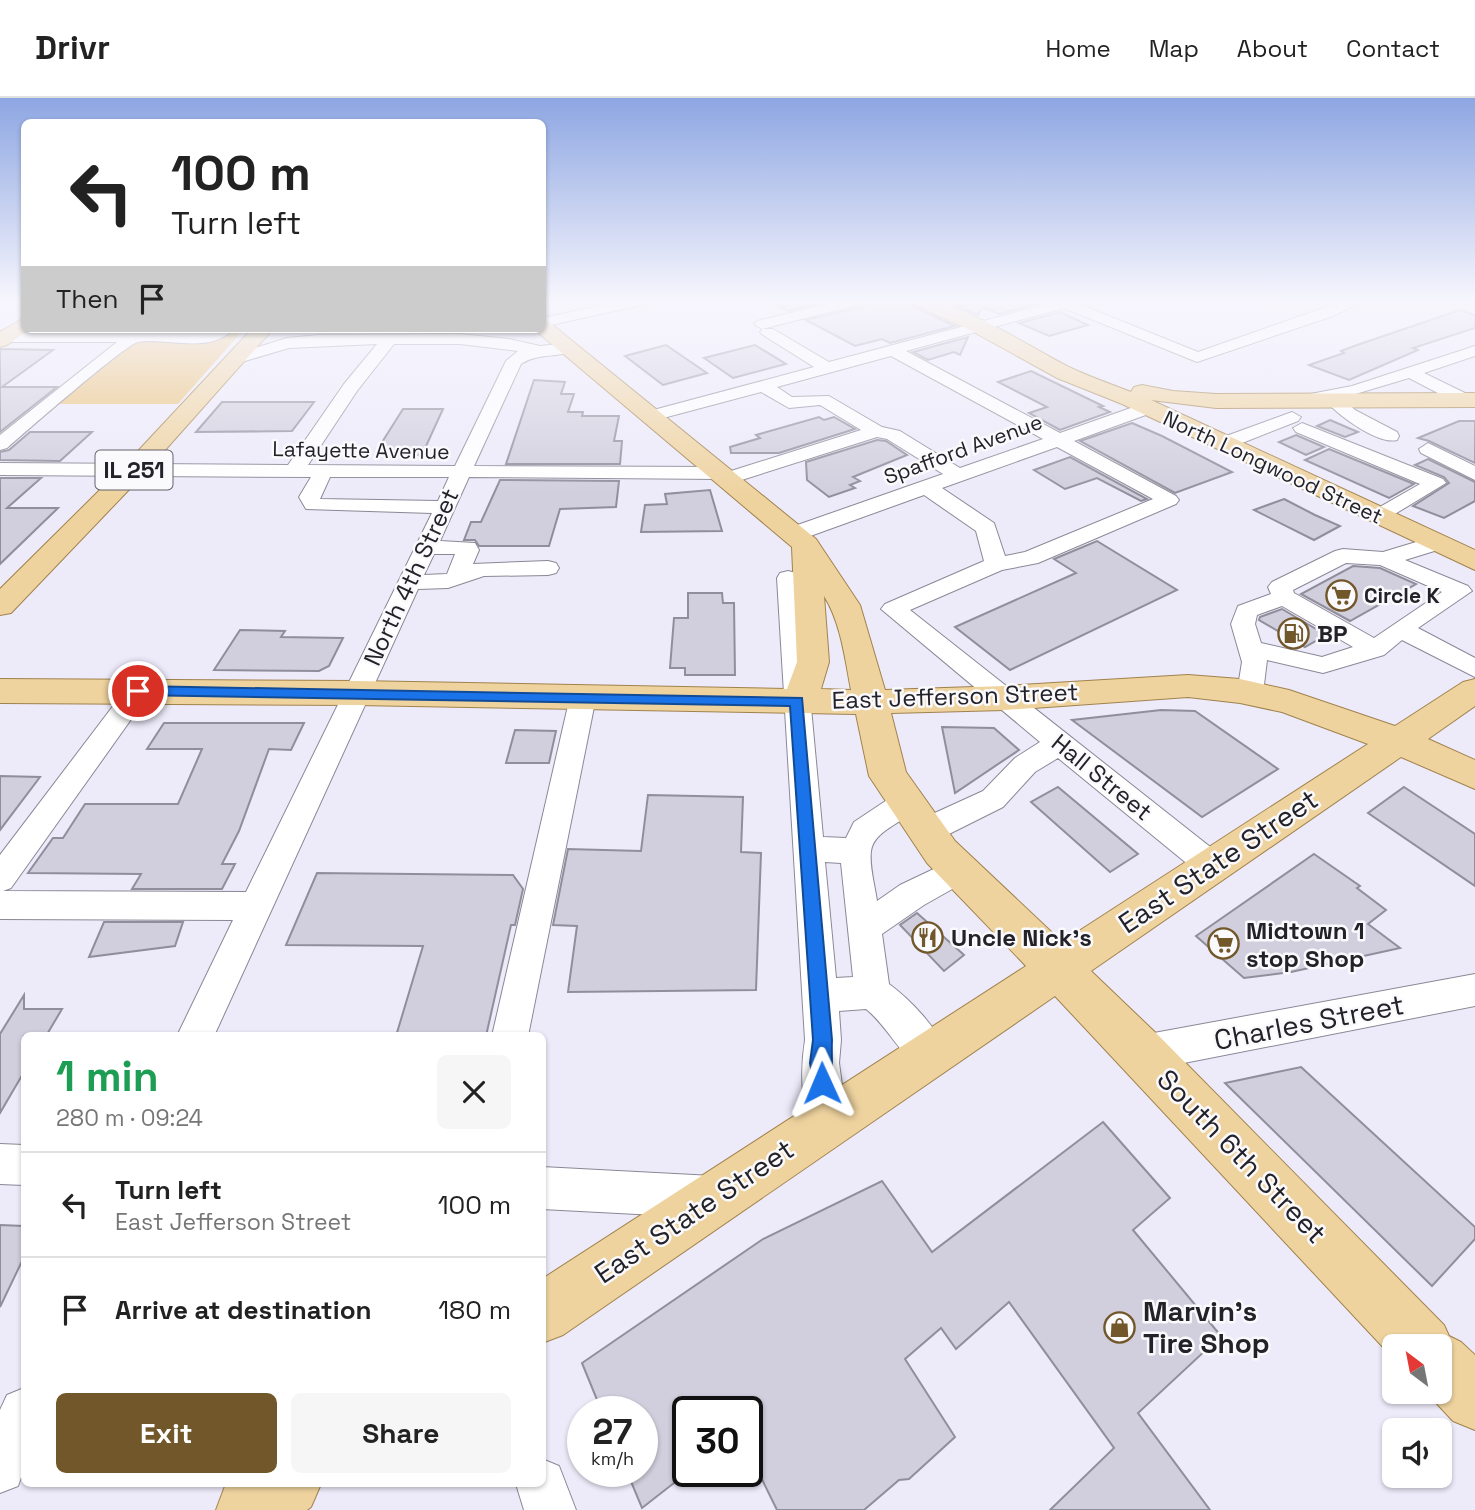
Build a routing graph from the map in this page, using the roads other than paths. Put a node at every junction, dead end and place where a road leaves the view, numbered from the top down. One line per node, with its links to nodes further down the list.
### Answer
1 (98, 365): 24 (street)
2 (230, 365): 27 (main road, IL 251)
3 (365, 365): 28 (street)
4 (512, 365): 30 (street, North 4th Street)
5 (589, 365): 19 (main road, South 6th Street)
6 (822, 365): 12 (street)
7 (838, 365): 12 (street)
8 (919, 365): 22 (street)
9 (1050, 365): 17 (main road, North Longwood Street)
10 (1063, 365): 18 (main road, North Longwood Street)
11 (1434, 365): 13 (street)
12 (827, 368): 14 (street)
13 (1412, 372): 16 (street); 18 (street)
14 (764, 386): 19 (street); 20 (street)
15 (1334, 400): 16 (main road, North Longwood Street); 18 (main road, North Longwood Street); 21 (street)
16 (1470, 400)
17 (1148, 408): 22 (street, Spafford Avenue); 23 (main road, North Longwood Street)
18 (1300, 415): 23 (street); 36 (street)
19 (652, 416): 32 (main road, South 6th Street)
20 (876, 430): 32 (street, Lafayette Avenue); 33 (street)
21 (1390, 436)
22 (1056, 440): 33 (street, Spafford Avenue); 42 (street)
23 (1225, 443): 36 (main road, North Longwood Street)
24 (0, 444)
25 (1428, 449): 31 (street)
26 (0, 469): 27 (street, Lafayette Avenue)
27 (133, 471): 28 (street, Lafayette Avenue); 48 (main road, IL 251)
28 (293, 472): 29 (street, Lafayette Avenue)
29 (323, 472): 30 (street, Lafayette Avenue); 35 (street)
30 (461, 474): 32 (street, Lafayette Avenue); 35 (street, North 4th Street)
31 (1475, 474)
32 (725, 475): 37 (main road, South 6th Street)
33 (957, 475): 34 (street, Spafford Avenue)
34 (925, 486): 37 (street, Spafford Avenue); 42 (street)
35 (445, 507): 39 (street, North 4th Street)
36 (1378, 516): 38 (main road, North Longwood Street)
37 (800, 539): 60 (main road); 61 (main road, South 6th Street)
38 (1436, 543): 40 (street); 41 (main road, North Longwood Street)
39 (426, 547): 45 (street); 46 (street, North 4th Street)
40 (1384, 559): 47 (street); 49 (street)
41 (1475, 561)
42 (996, 564): 59 (street, Hall Street)
43 (548, 568): 45 (street)
44 (788, 578): 60 (street)
45 (456, 579): 46 (street)
46 (408, 583): 56 (street, North 4th Street)
47 (1284, 597): 50 (street); 51 (street)
48 (0, 606)
49 (1400, 629): 51 (street); 52 (street)
50 (1250, 648): 51 (street); 57 (street)
51 (1375, 649)
52 (1475, 669)
53 (1475, 690): 62 (main road, East State Street)
54 (0, 691): 55 (main road, East Jefferson Street)
55 (138, 691): 56 (main road, East Jefferson Street); 70 (street)
56 (356, 693): 58 (main road, East Jefferson Street); 72 (street, North 4th Street)
57 (1250, 693): 59 (main road, East Jefferson Street); 62 (main road, East Jefferson Street)
58 (583, 697): 60 (main road, East Jefferson Street); 79 (street)
59 (1004, 698): 61 (main road, East Jefferson Street); 63 (street, Hall Street)
60 (797, 702): 61 (main road, East Jefferson Street); 66 (street)
61 (870, 702): 65 (main road, South 6th Street)
62 (1398, 741): 64 (main road); 68 (main road, East State Street)
63 (1060, 743): 65 (street); 68 (street, Hall Street)
64 (1475, 775)
65 (916, 816): 67 (street); 69 (main road, South 6th Street)
66 (807, 848): 67 (street); 77 (street)
67 (855, 851): 73 (street)
68 (1212, 866): 74 (main road, East State Street)
69 (959, 870): 73 (street); 74 (main road, South 6th Street)
70 (0, 879)
71 (0, 905): 72 (street)
72 (256, 905): 78 (street, North 4th Street)
73 (864, 927): 76 (street)
74 (1058, 969): 80 (main road, South 6th Street); 81 (main road, East State Street)
75 (1475, 990): 80 (street, Charles Street)
76 (872, 992): 77 (street); 81 (street)
77 (818, 996): 82 (street)
78 (197, 1032)
79 (511, 1032)
80 (1143, 1053): 88 (main road, South 6th Street)
81 (929, 1054): 82 (main road, East State Street)
82 (827, 1122): 86 (main road, East State Street)
83 (0, 1164): 84 (street)
84 (21, 1165)
85 (546, 1188): 86 (street)
86 (716, 1197): 87 (main road, East State Street)
87 (546, 1311)
88 (1412, 1334)
89 (21, 1419): 90 (street)
90 (0, 1468)
91 (284, 1487): 93 (main road)
92 (542, 1487): 94 (street)
93 (249, 1510)
94 (550, 1510)

